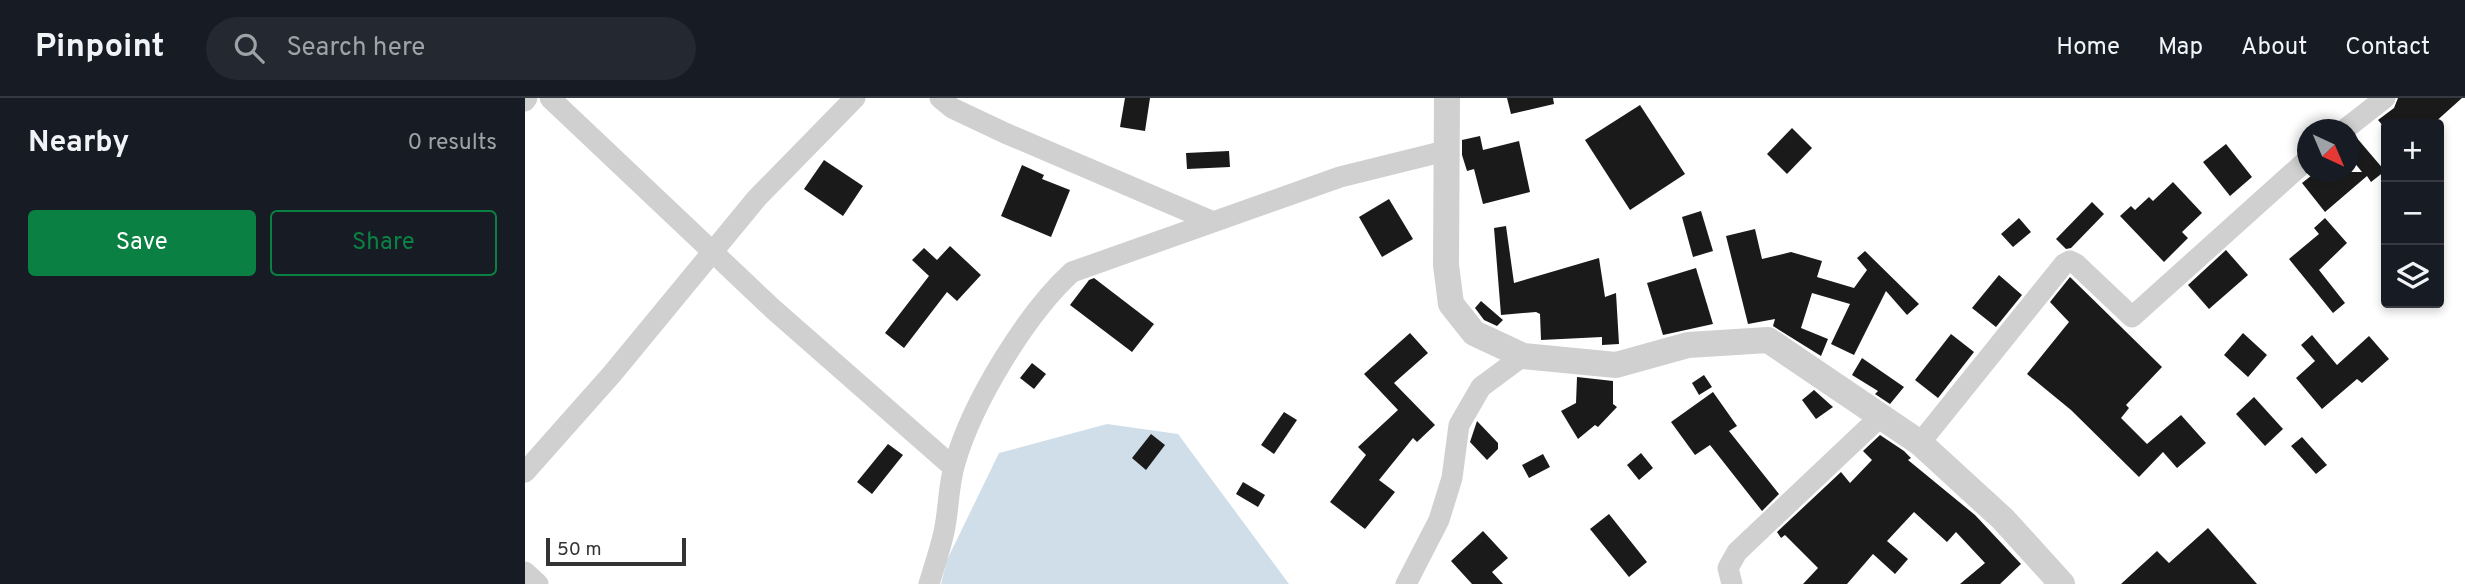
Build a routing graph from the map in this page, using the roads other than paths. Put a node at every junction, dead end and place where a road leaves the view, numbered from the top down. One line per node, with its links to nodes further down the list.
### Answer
1 (550, 98): 10 (street)
2 (855, 98): 10 (street)
3 (1447, 98): 7 (street)
4 (2385, 98): 6 (street)
5 (952, 101): 9 (street)
6 (2358, 119)
7 (1445, 151): 9 (street); 11 (street)
8 (2297, 169): 13 (street)
9 (1210, 221): 14 (street)
10 (711, 251): 14 (street); 15 (street)
11 (1523, 356): 12 (street); 19 (street)
12 (1882, 415): 13 (street); 20 (street)
13 (1920, 443): 21 (street)
14 (953, 467): 18 (street)
15 (525, 472)
16 (525, 572): 17 (street)
17 (538, 584)
18 (929, 584)
19 (1406, 584)
20 (1732, 584)
21 (2062, 584)

